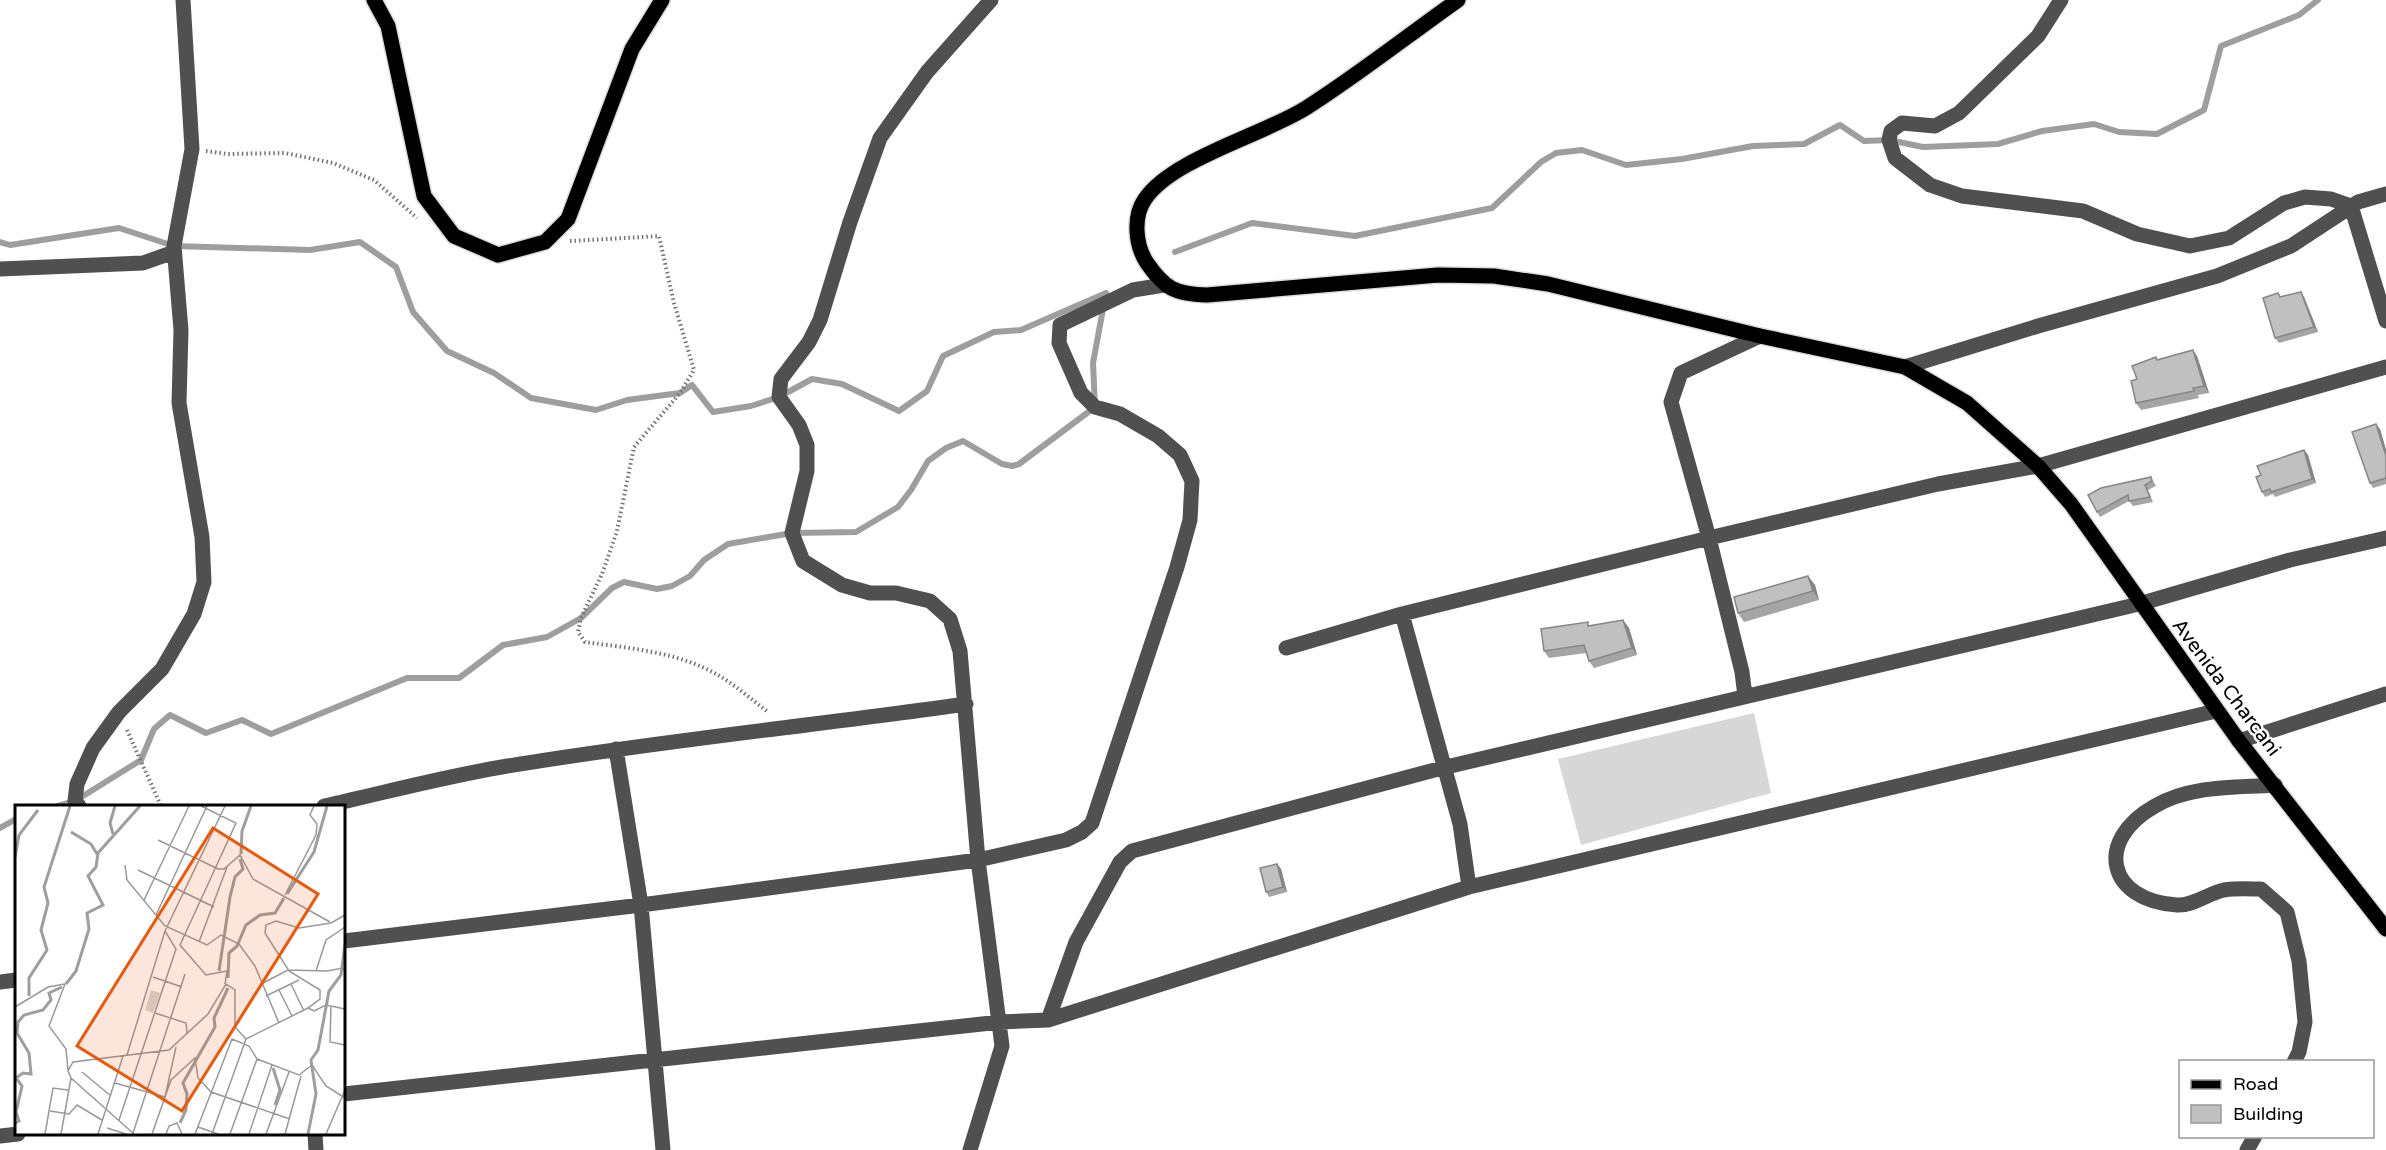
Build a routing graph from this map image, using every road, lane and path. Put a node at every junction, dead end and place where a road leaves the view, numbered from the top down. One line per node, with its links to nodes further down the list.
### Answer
1 (183, 0): 7 (street)
2 (374, 0): 11 (main road)
3 (662, 0): 11 (main road)
4 (1458, 0): 14 (main road)
5 (2061, 0): 9 (street)
6 (989, 1): 27 (street)
7 (192, 149): 10 (path); 12 (street)
8 (2386, 194): 9 (street)
9 (2351, 206): 15 (street); 17 (street)
10 (418, 219)
11 (546, 242): 30 (path)
12 (174, 252): 13 (street); 29 (street)
13 (0, 269)
14 (1161, 283): 16 (main road, Avenida Charcani); 38 (street)
15 (2386, 321)
16 (1760, 336): 17 (main road, Avenida Charcani); 20 (street)
17 (1905, 367): 19 (main road, Avenida Charcani)
18 (2386, 368): 19 (street)
19 (2038, 466): 20 (street); 22 (main road, Avenida Charcani)
20 (1709, 538): 23 (street); 26 (street)
21 (2386, 538): 22 (street)
22 (2139, 604): 26 (street); 28 (main road, Avenida Charcani)
23 (1402, 615): 24 (street); 33 (street)
24 (1286, 648)
25 (2386, 694): 31 (street)
26 (1745, 696): 33 (street)
27 (966, 704): 30 (street); 38 (street)
28 (2216, 711): 31 (main road, Avenida Charcani); 39 (street)
29 (119, 712): 35 (street); 36 (path)
30 (790, 729): 32 (street)
31 (2239, 741): 34 (main road, Avenida Charcani)
32 (616, 748): 37 (street); 40 (street)
33 (1442, 768): 39 (street); 45 (street)
34 (2275, 785): 41 (main road, Avenida Charcani); 47 (street)
35 (77, 805)
36 (160, 805)
37 (333, 805)
38 (978, 860): 40 (street); 46 (street)
39 (1469, 887): 45 (street)
40 (641, 905): 42 (street); 48 (street)
41 (2386, 929)
42 (345, 941)
43 (15, 980): 44 (street)
44 (0, 982)
45 (1048, 1020): 46 (street)
46 (1000, 1022): 48 (street); 55 (street)
47 (2295, 1060)
48 (653, 1061): 49 (street); 54 (street)
49 (345, 1094)
50 (15, 1134): 52 (street)
51 (315, 1135): 53 (street)
52 (0, 1136)
53 (316, 1150)
54 (663, 1150)
55 (970, 1150)

